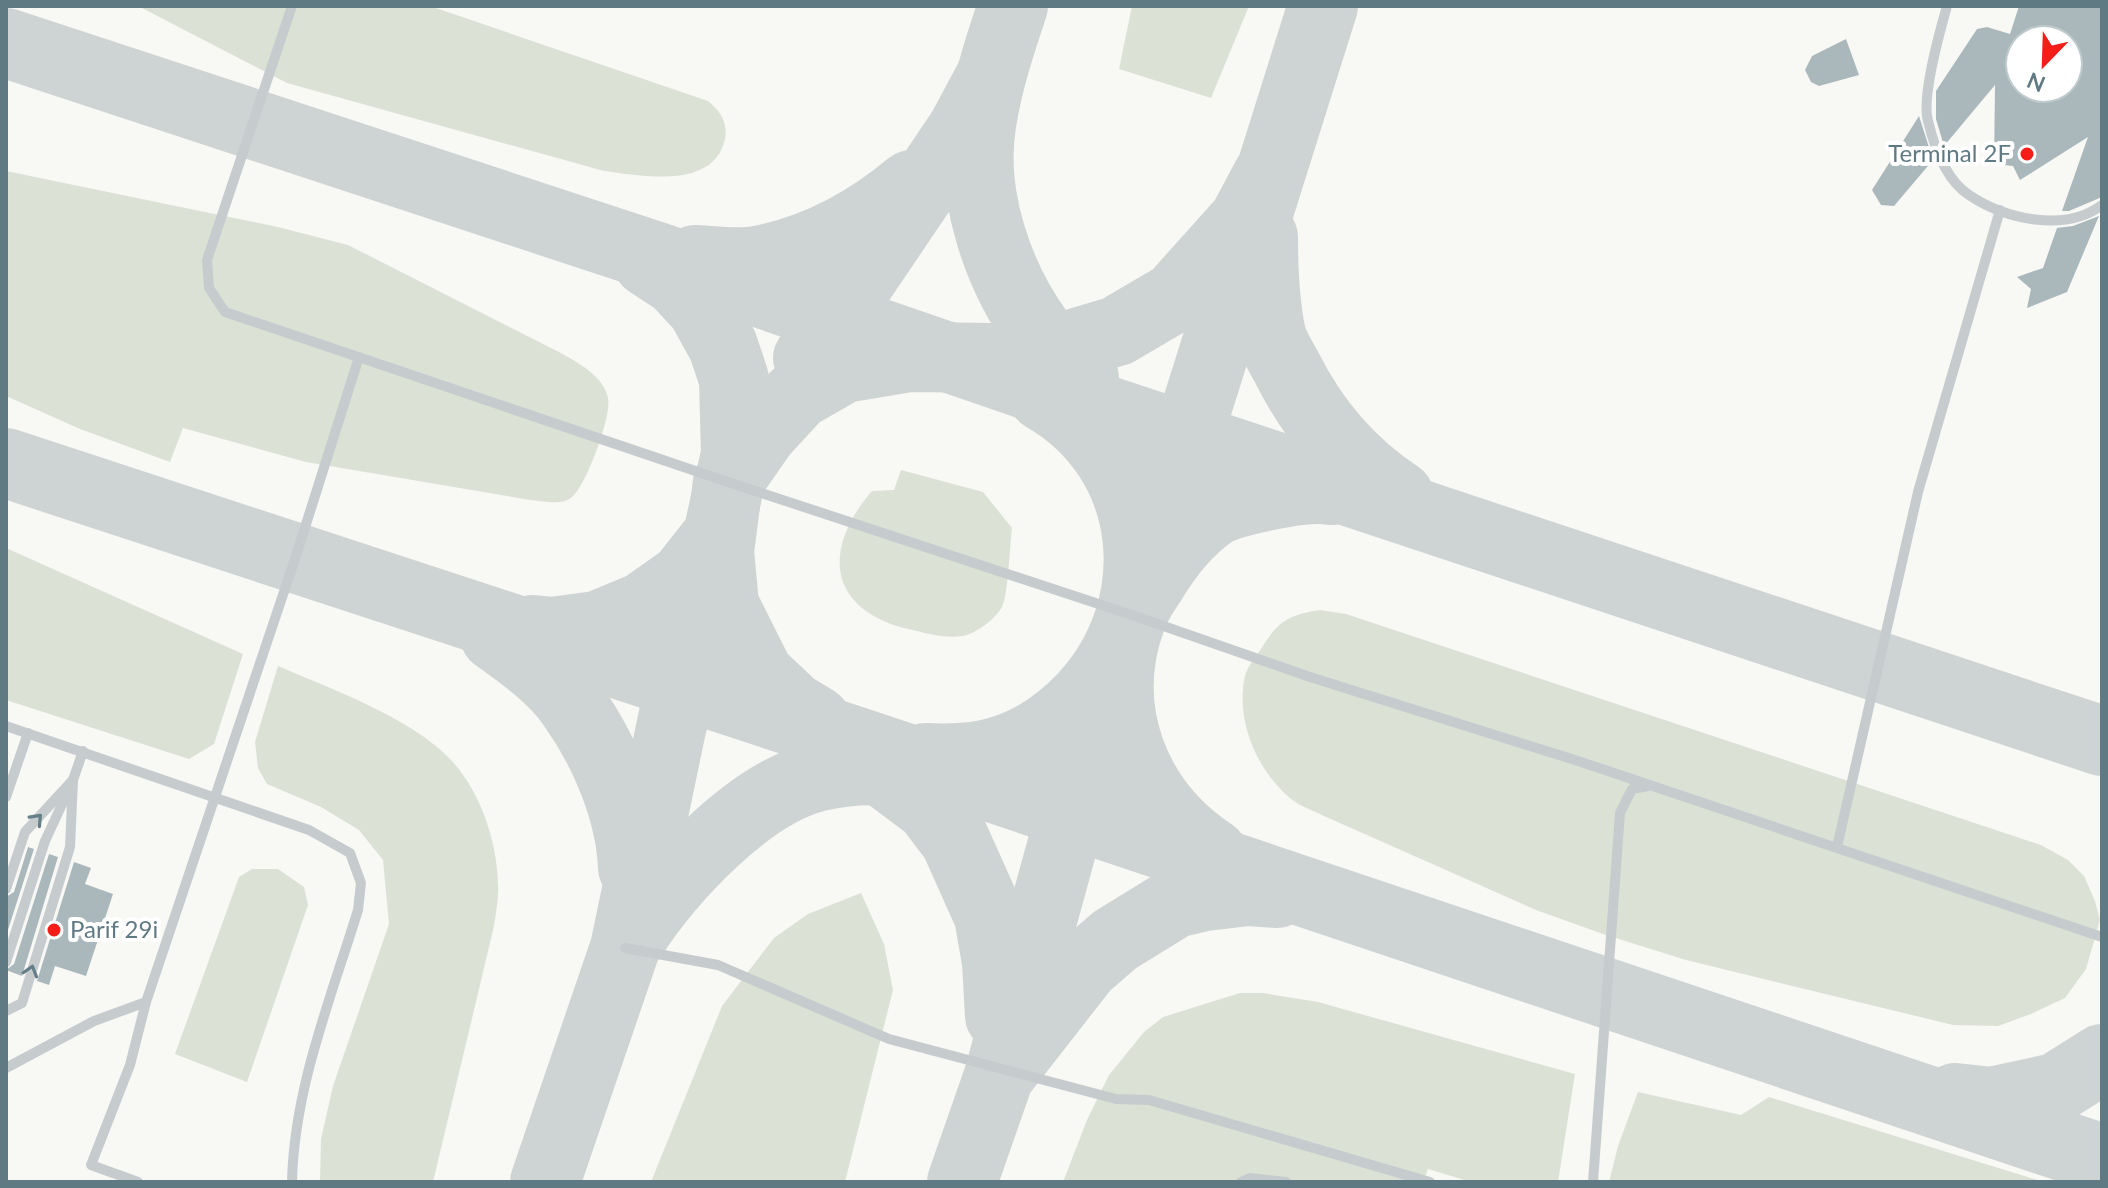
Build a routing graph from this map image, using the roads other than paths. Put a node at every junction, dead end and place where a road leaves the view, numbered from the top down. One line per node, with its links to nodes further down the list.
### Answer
1 (292, 6): 5 (lane)
2 (1947, 6): 4 (lane)
3 (2102, 205): 4 (lane)
4 (2000, 210): 13 (lane)
5 (359, 357): 10 (lane); 12 (lane)
6 (6, 726): 7 (lane)
7 (28, 733): 8 (lane); 11 (lane)
8 (83, 751): 9 (lane); 12 (lane)
9 (73, 780): 14 (lane, one-way to 9); 17 (lane); 19 (lane, one-way to 9)
10 (1650, 785): 13 (lane); 26 (lane)
11 (6, 797)
12 (216, 799): 18 (lane); 22 (lane)
13 (1837, 847): 15 (lane)
14 (6, 889)
15 (2102, 937)
16 (625, 948): 25 (lane)
17 (6, 962)
18 (146, 1002): 20 (lane); 21 (lane)
19 (6, 1011)
20 (6, 1068)
21 (138, 1182)
22 (292, 1182)
23 (1241, 1182): 24 (lane)
24 (1286, 1182)
25 (1430, 1182)
26 (1593, 1182)

